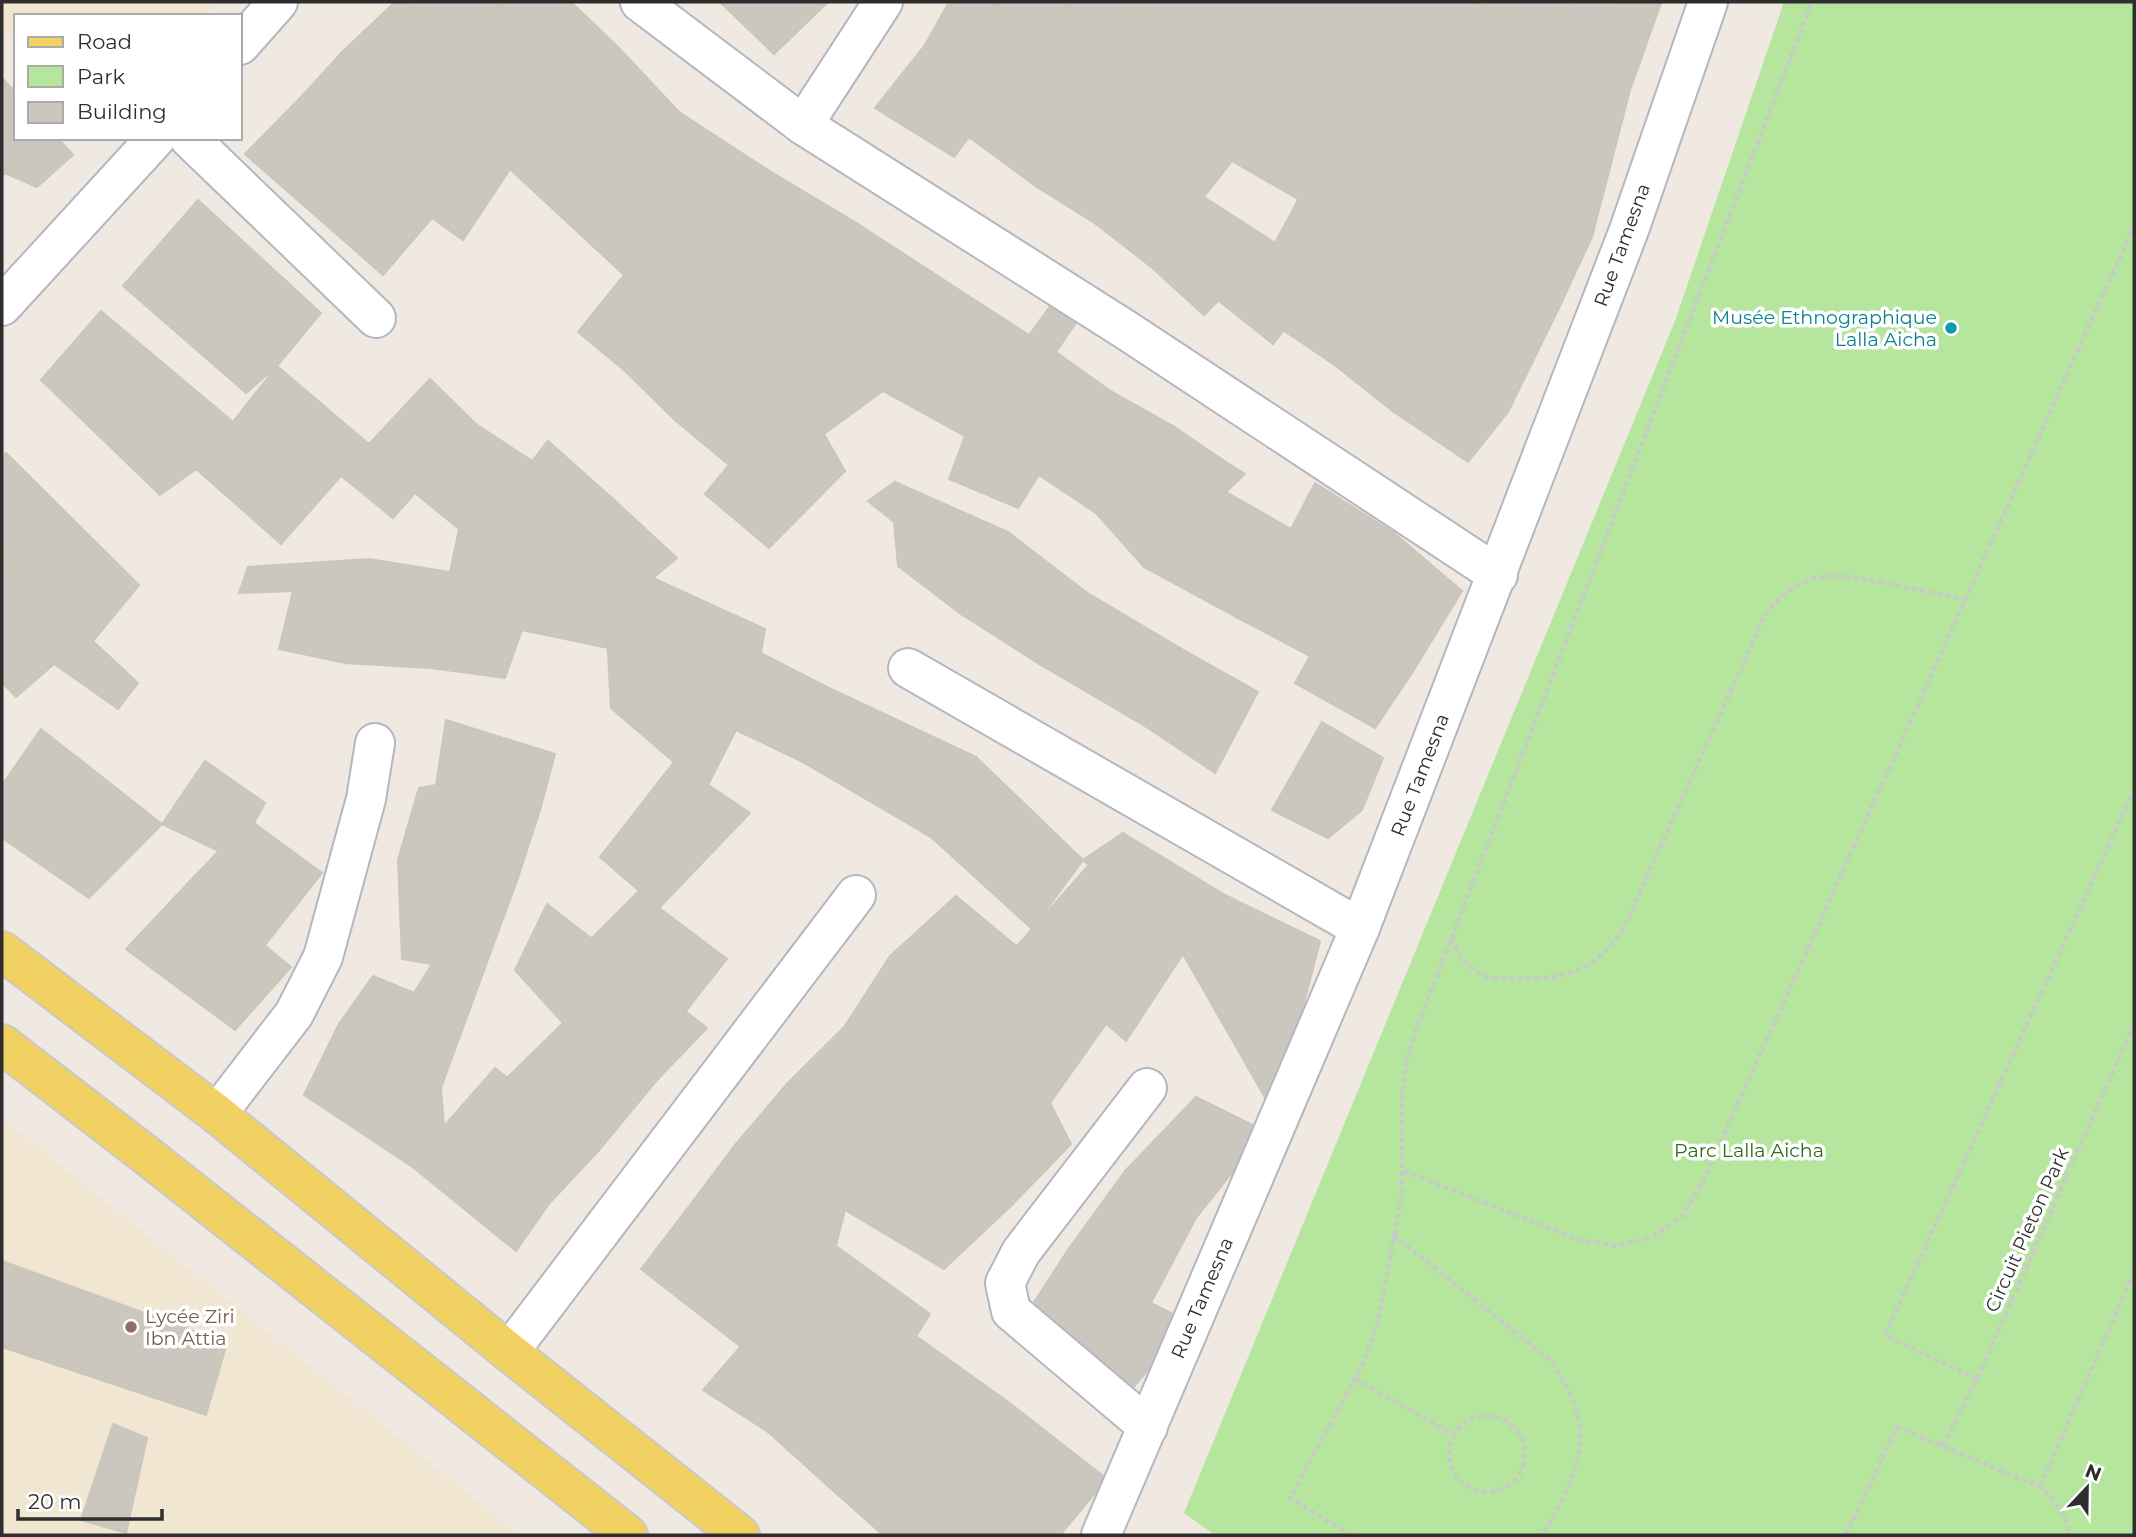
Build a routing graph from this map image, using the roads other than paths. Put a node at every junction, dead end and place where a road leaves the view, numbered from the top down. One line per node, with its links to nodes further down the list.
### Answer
1 (278, 2): 5 (street)
2 (640, 2): 6 (street)
3 (883, 2): 6 (street)
4 (1707, 2): 11 (street, Rue Tamesna)
5 (242, 43)
6 (803, 125): 11 (street)
7 (154, 140): 9 (street)
8 (191, 140): 10 (street)
9 (2, 306)
10 (376, 318)
11 (1498, 575): 15 (street, Rue Tamesna)
12 (908, 668): 15 (street)
13 (375, 743): 19 (street)
14 (856, 895): 20 (street)
15 (1360, 928): 21 (street, Rue Tamesna)
16 (2, 951): 19 (main road)
17 (2, 1044): 22 (main road)
18 (1147, 1088): 21 (street)
19 (217, 1114): 20 (main road)
20 (509, 1352): 23 (main road)
21 (1148, 1427): 24 (street, Rue Tamesna)
22 (628, 1535)
23 (740, 1535)
24 (1101, 1535)

